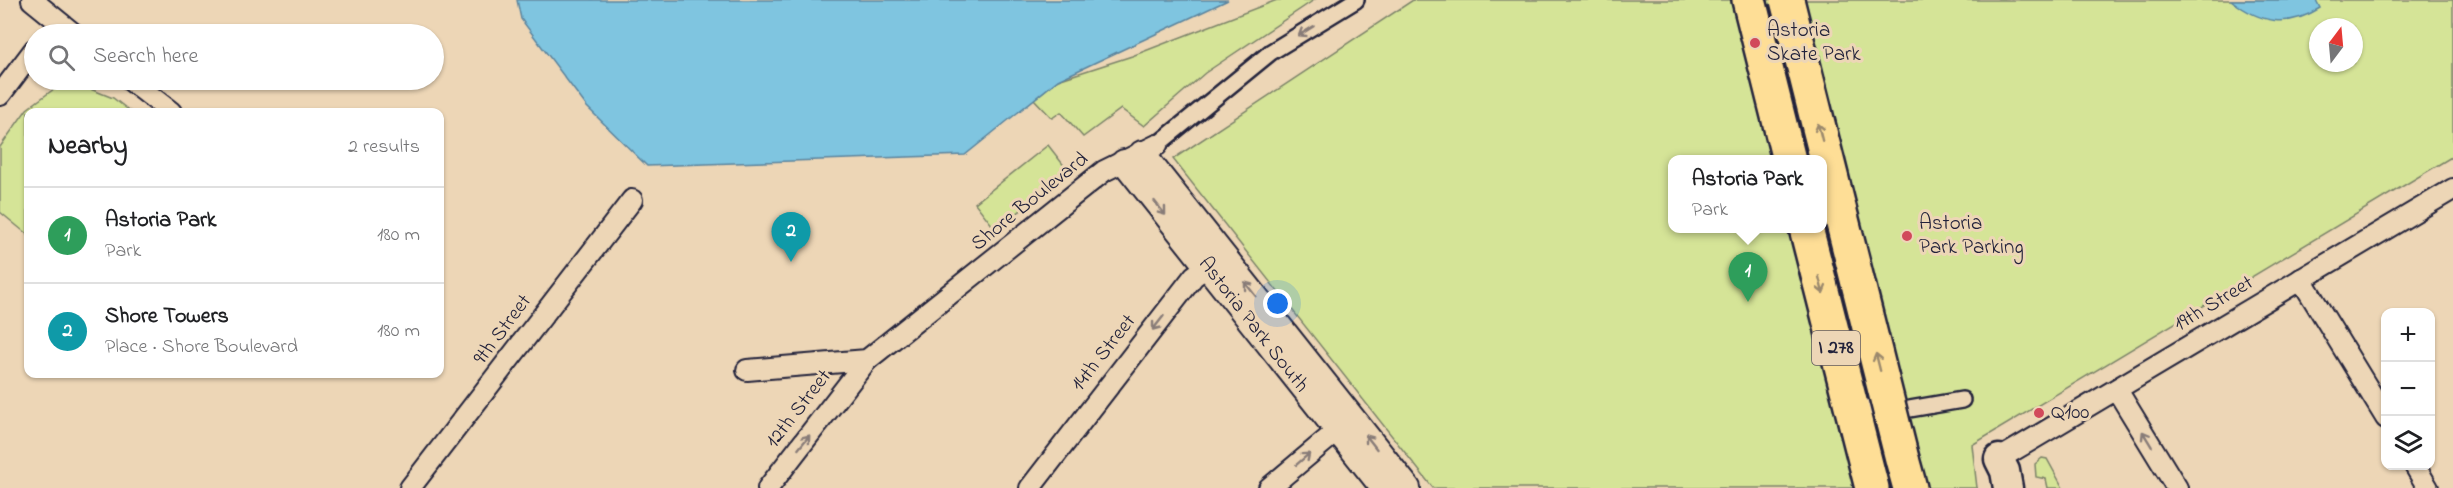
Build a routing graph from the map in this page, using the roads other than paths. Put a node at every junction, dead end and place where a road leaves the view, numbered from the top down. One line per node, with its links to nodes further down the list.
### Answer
1 (32, 0): 5 (street)
2 (1356, 0): 10 (street, Shore Boulevard, one-way to 10)
3 (1749, 0): 11 (highway)
4 (1787, 0): 12 (highway, I 278, one-way to 4, bridge)
5 (49, 24)
6 (24, 63): 8 (street)
7 (143, 90): 9 (street)
8 (0, 95)
9 (166, 108)
10 (1141, 153): 17 (street, Astoria Park South); 19 (street, Shore Boulevard)
11 (1788, 155)
12 (1826, 155)
13 (1827, 159): 35 (highway, I 278, one-way to 13, bridge)
14 (2453, 189): 18 (street, 19th Street)
15 (632, 200): 28 (street, 9th Street)
16 (1807, 233): 34 (highway, I 278, one-way to 34)
17 (1216, 261): 25 (street, Astoria Park South); 30 (street, 14th Street, one-way to 30); 33 (street, Astoria Park South, one-way to 17)
18 (2301, 279): 21 (street, 19th Street); 24 (street)
19 (867, 360): 20 (street); 29 (street, 12th Street, one-way to 19)
20 (747, 370)
21 (2118, 390): 26 (street, 19th Street); 37 (street, one-way to 21)
22 (1962, 400): 23 (street)
23 (1852, 405)
24 (2384, 416)
25 (1337, 431): 31 (street, one-way to 25); 32 (street, Astoria Park South)
26 (1999, 459): 36 (main road)
27 (2418, 470): 38 (street)
28 (410, 488)
29 (768, 488)
30 (1030, 488)
31 (1269, 488)
32 (1383, 488)
33 (1408, 488)
34 (1872, 488)
35 (1910, 488)
36 (2008, 488)
37 (2177, 488)
38 (2428, 488)

